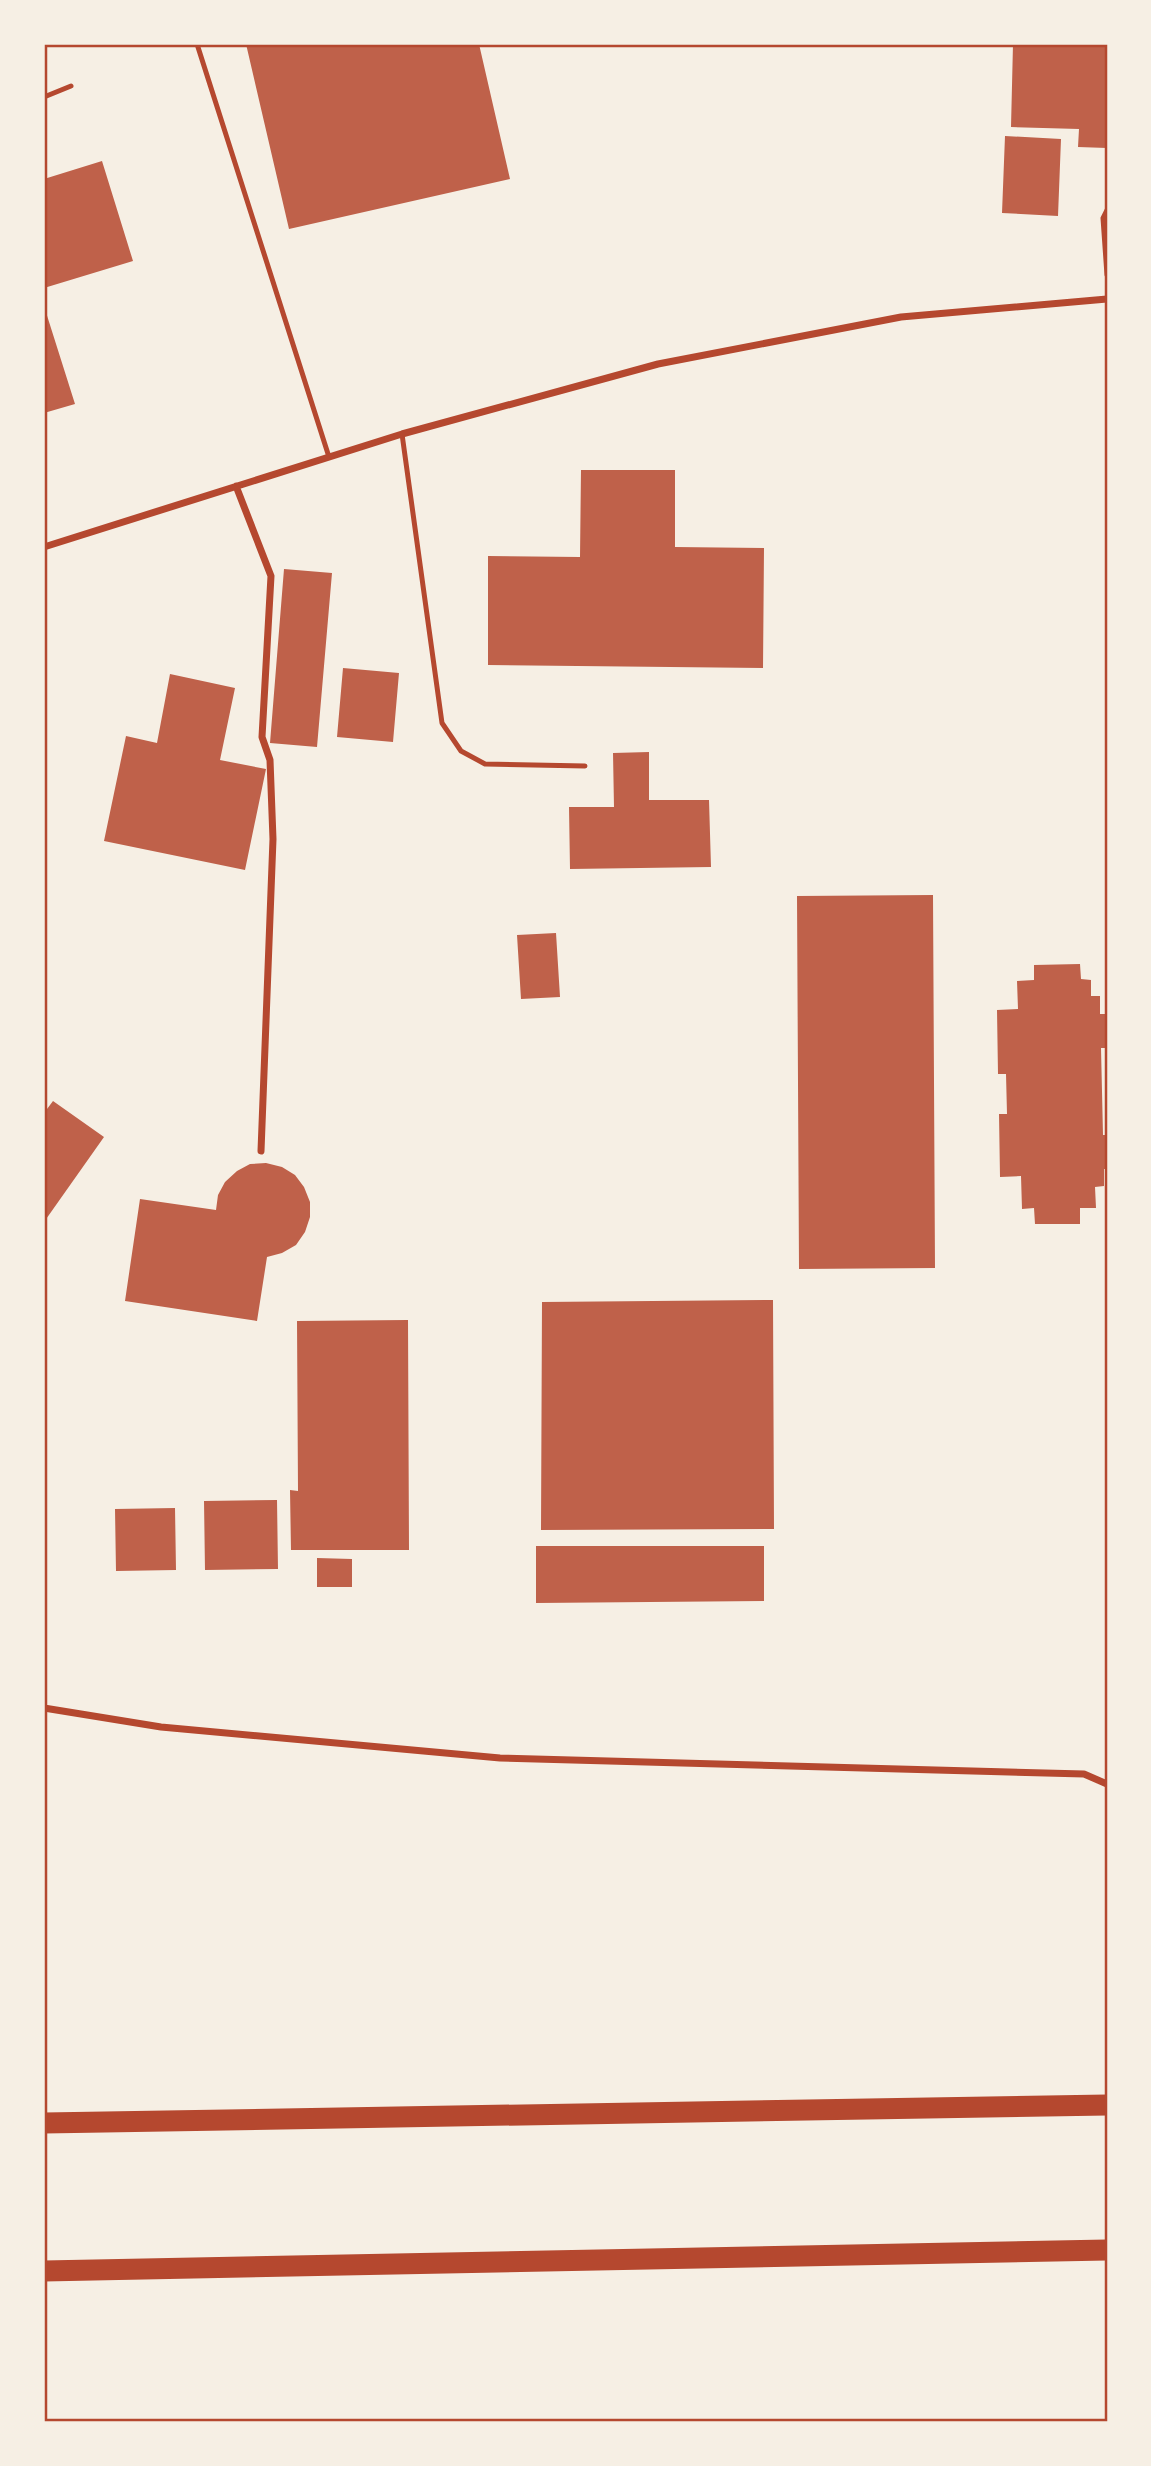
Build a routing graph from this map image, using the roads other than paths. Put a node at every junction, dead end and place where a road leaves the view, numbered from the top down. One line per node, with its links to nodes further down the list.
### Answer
1 (197, 44): 8 (lane)
2 (71, 86): 3 (lane)
3 (44, 97)
4 (1107, 210): 5 (lane)
5 (1107, 275)
6 (1107, 299): 7 (street)
7 (402, 434): 8 (street); 11 (lane)
8 (328, 457): 9 (street)
9 (236, 486): 10 (street); 12 (street)
10 (44, 547)
11 (585, 766)
12 (261, 1151)
13 (44, 1708): 14 (street)
14 (1107, 1784)
15 (1107, 2105): 16 (highway)
16 (44, 2123)
17 (1107, 2250): 18 (highway)
18 (44, 2271)

